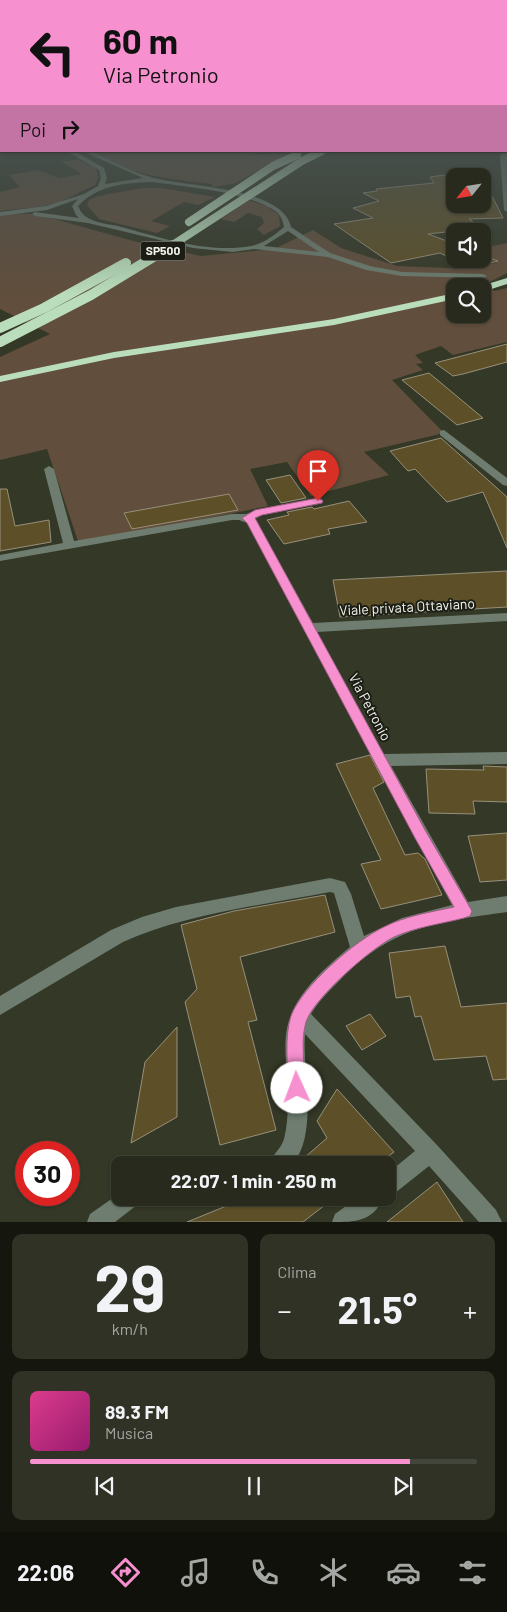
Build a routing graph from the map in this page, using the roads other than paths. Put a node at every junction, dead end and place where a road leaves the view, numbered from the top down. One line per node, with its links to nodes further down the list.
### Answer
1 (102, 183): 7 (street)
2 (126, 183): 7 (street)
3 (174, 183): 12 (street)
4 (247, 183): 13 (highway, SP500, bridge)
5 (268, 183): 22 (highway, SP500, bridge)
6 (505, 183): 9 (street)
7 (101, 186): 8 (street)
8 (83, 195): 10 (street); 11 (street)
9 (507, 210)
10 (4, 214): 11 (street)
11 (92, 222): 14 (street)
12 (288, 228): 14 (street); 15 (street)
13 (148, 248)
14 (252, 248): 15 (street)
15 (329, 255): 17 (street)
16 (133, 258): 21 (highway, SP500, bridge)
17 (483, 276)
18 (507, 281): 19 (highway)
19 (491, 286)
20 (446, 298): 23 (highway)
21 (0, 328)
22 (0, 342)
23 (0, 379)
24 (444, 433): 26 (street)
25 (49, 469): 29 (street)
26 (507, 483)
27 (318, 501): 28 (street)
28 (248, 518): 29 (street); 32 (street, Via Petronio)
29 (69, 546): 30 (street)
30 (1, 558)
31 (507, 617): 32 (street, Viale privata Ottaviano)
32 (309, 628): 34 (street, Via Petronio)
33 (507, 758): 34 (street)
34 (380, 760): 36 (street, Via Petronio)
35 (507, 904): 36 (street)
36 (464, 911): 37 (street)
37 (360, 950): 38 (street); 39 (street)
38 (0, 1006)
39 (300, 1016): 40 (street); 41 (street)
40 (430, 1152): 42 (street); 47 (street)
41 (287, 1156)
42 (396, 1180)
43 (119, 1206): 45 (street)
44 (363, 1206): 46 (street)
45 (98, 1222)
46 (343, 1222)
47 (491, 1222)

